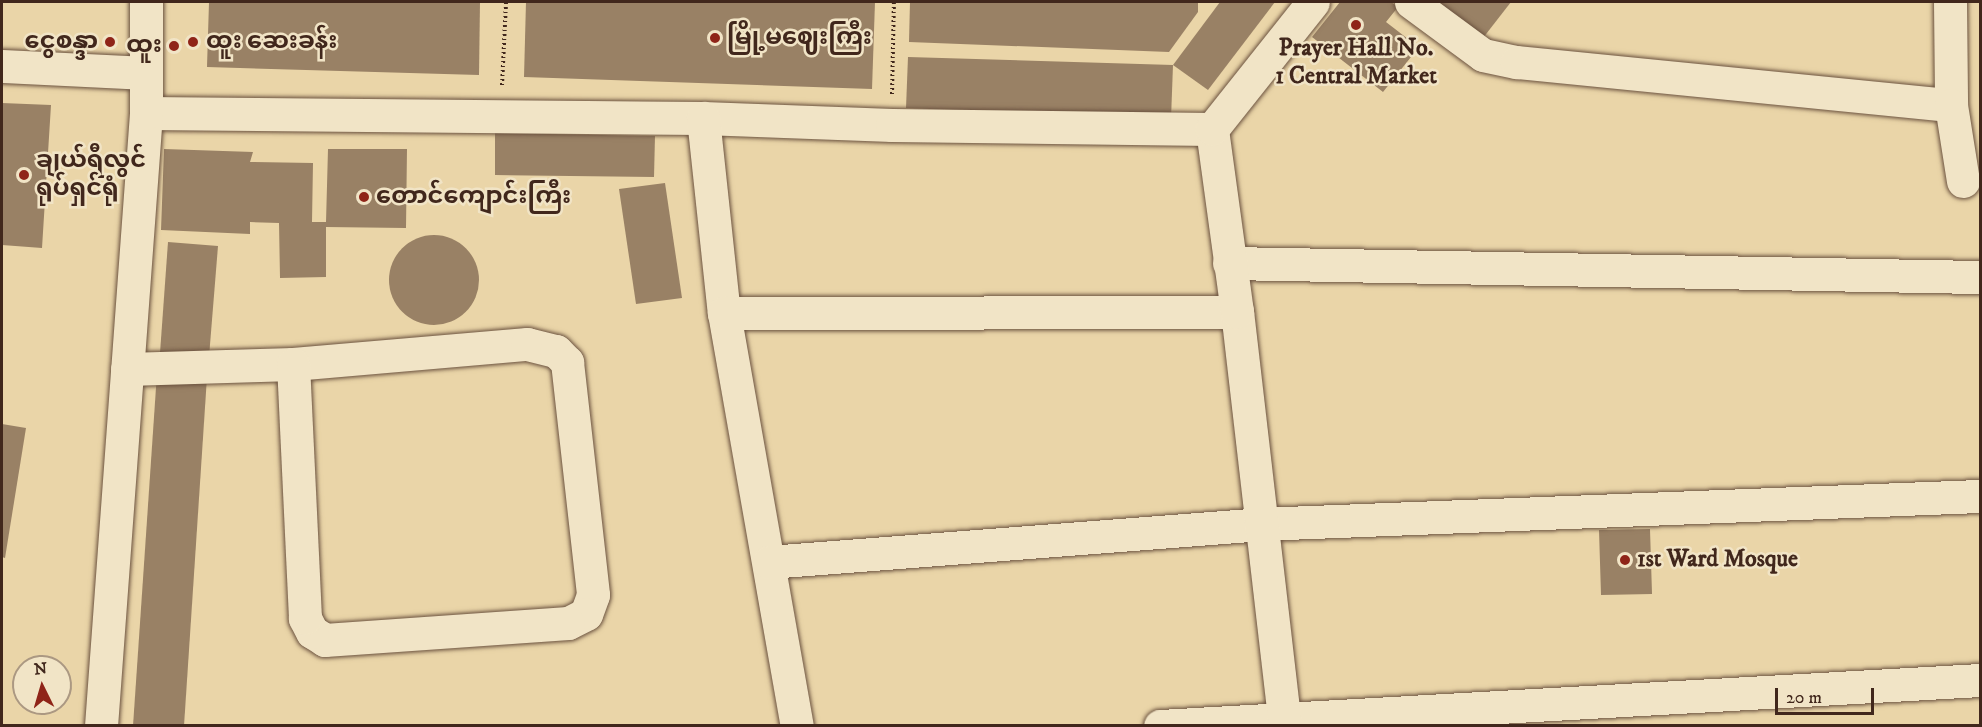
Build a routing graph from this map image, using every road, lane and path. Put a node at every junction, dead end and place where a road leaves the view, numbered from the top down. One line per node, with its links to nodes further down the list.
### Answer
1 (146, 2): 8 (street)
2 (506, 2): 11 (path)
3 (894, 2): 13 (path)
4 (1313, 2): 14 (street)
5 (1411, 2): 9 (street)
6 (1950, 2): 9 (street)
7 (2, 66): 8 (street)
8 (146, 73): 10 (street)
9 (1951, 105): 15 (street)
10 (146, 112): 11 (street); 21 (street)
11 (500, 117): 12 (street)
12 (703, 118): 13 (street); 19 (street)
13 (892, 125): 14 (street)
14 (1212, 129): 16 (street)
15 (1963, 181)
16 (1229, 263): 17 (street); 18 (street)
17 (1980, 277)
18 (1237, 312): 19 (street); 23 (street)
19 (724, 313): 24 (street)
20 (293, 364): 20 (street); 21 (street)
21 (127, 369): 27 (street)
22 (1980, 496): 23 (street)
23 (1260, 524): 24 (street); 26 (street)
24 (769, 562): 28 (street)
25 (1980, 680): 26 (street)
26 (1285, 722): 29 (street)
27 (101, 726)
28 (797, 726)
29 (1160, 726)

